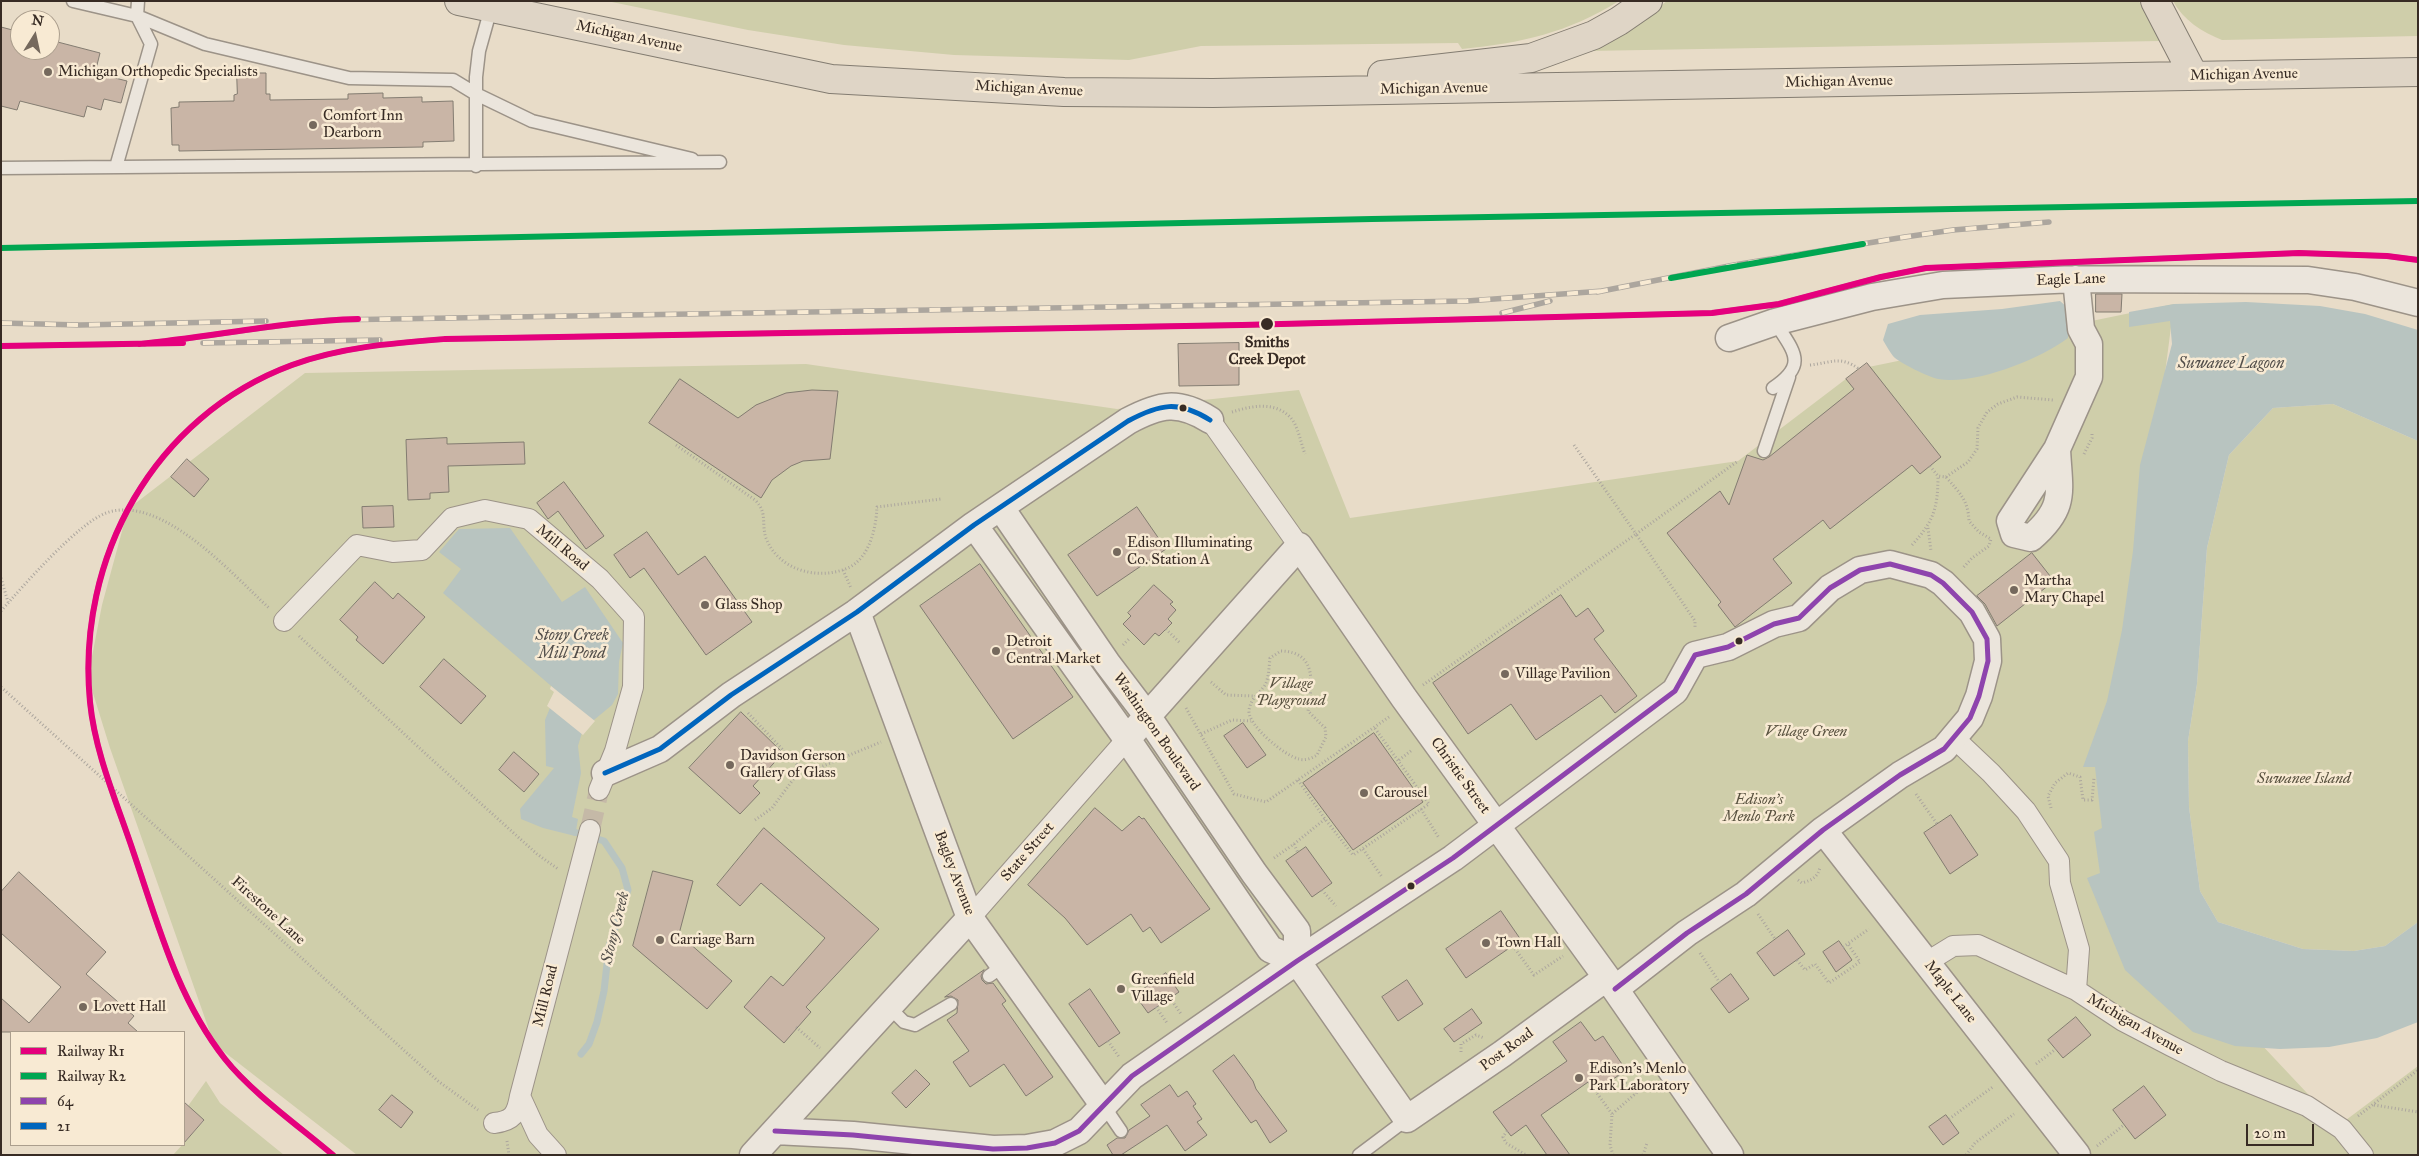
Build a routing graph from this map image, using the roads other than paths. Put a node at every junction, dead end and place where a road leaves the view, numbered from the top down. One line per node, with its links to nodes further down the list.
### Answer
1 (73, 1): 7 (lane)
2 (138, 1): 7 (lane)
3 (459, 1): 6 (main road, Michigan Avenue)
4 (1648, 1): 10 (main road)
5 (2155, 1): 9 (main road)
6 (491, 8): 10 (main road, Michigan Avenue); 11 (lane)
7 (137, 16): 11 (lane); 15 (lane)
8 (2418, 72): 9 (main road, Michigan Avenue)
9 (2194, 76): 10 (main road, Michigan Avenue)
10 (1213, 93)
11 (476, 94): 12 (lane); 14 (lane)
12 (700, 162): 13 (lane); 14 (lane)
13 (720, 162)
14 (476, 166): 15 (lane)
15 (116, 167): 16 (lane)
16 (1, 168)
17 (2076, 279): 18 (street, Eagle Lane); 19 (street, Eagle Lane); 24 (street)
18 (2418, 303)
19 (1775, 322): 20 (street, Eagle Lane); 21 (lane)
20 (1729, 338)
21 (1792, 372): 22 (lane); 25 (lane)
22 (1773, 388)
23 (1210, 420): 26 (street); 28 (street, Christie Street)
24 (2057, 449)
25 (1764, 450)
26 (1001, 508): 27 (street); 31 (street, Washington Boulevard)
27 (974, 525): 29 (street); 32 (street, Washington Boulevard)
28 (1299, 546): 31 (street, State Street); 35 (street, Christie Street)
29 (857, 612): 34 (street); 38 (street, Bagley Avenue)
30 (284, 621): 34 (street, Mill Road)
31 (1148, 717): 32 (street, State Street); 39 (street, Washington Boulevard)
32 (1127, 739): 38 (street, State Street); 39 (street, Washington Boulevard)
33 (1955, 739): 35 (street, Post Road); 36 (street, Post Road); 42 (street)
34 (602, 782)
35 (1497, 826): 39 (street); 41 (street, Christie Street)
36 (1823, 830): 40 (street, Maple Lane); 41 (street, Post Road)
37 (589, 836): 45 (street, Mill Road)
38 (970, 918): 44 (street, State Street); 46 (street, Bagley Avenue)
39 (1297, 961): 46 (street); 47 (street)
40 (1927, 962): 42 (street, Michigan Avenue); 51 (street, Maple Lane)
41 (1610, 983): 47 (street, Post Road); 55 (street, Christie Street)
42 (2076, 990): 56 (street, Michigan Avenue)
43 (951, 1004): 44 (lane)
44 (888, 1006): 49 (street, State Street)
45 (520, 1096): 48 (street, Mill Road); 52 (street)
46 (1104, 1106): 49 (street); 50 (lane)
47 (1407, 1119): 54 (lane)
48 (494, 1123)
49 (775, 1131): 53 (street, State Street)
50 (1121, 1131)
51 (2084, 1153)
52 (556, 1155)
53 (753, 1155)
54 (1359, 1155)
55 (1730, 1155)
56 (2363, 1155)

